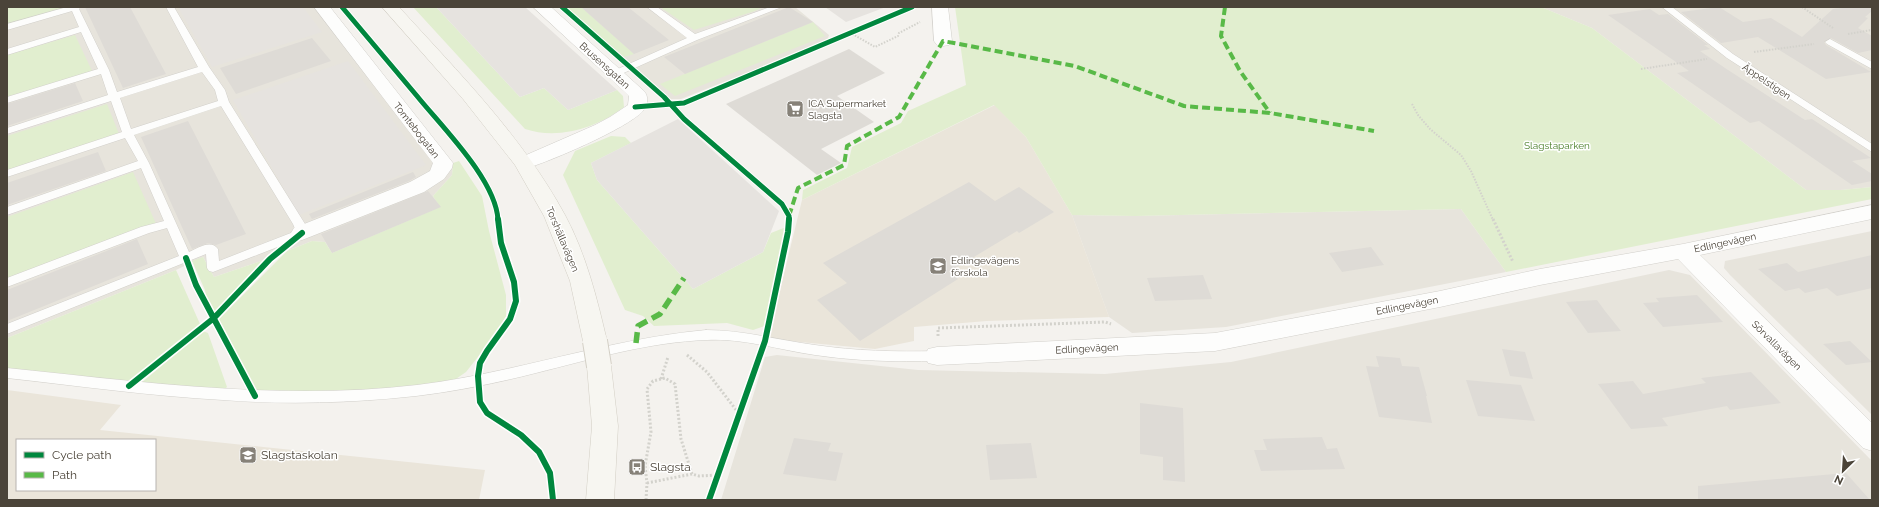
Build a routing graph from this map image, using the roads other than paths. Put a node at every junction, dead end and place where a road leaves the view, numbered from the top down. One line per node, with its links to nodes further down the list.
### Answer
1 (75, 7): 10 (lane); 11 (lane)
2 (170, 7): 17 (lane)
3 (322, 7): 32 (street, Tomtebogatan)
4 (390, 7): 27 (main road, Torshällavägen)
5 (541, 7): 19 (street, Brusensgatan)
6 (651, 7): 12 (lane)
7 (778, 7): 12 (lane)
8 (940, 7): 13 (street)
9 (1666, 7): 25 (lane, Äppelstigen)
10 (7, 27)
11 (83, 29): 15 (lane); 18 (lane)
12 (694, 38): 19 (lane)
13 (943, 41)
14 (1830, 42): 16 (lane)
15 (7, 52)
16 (1872, 66)
17 (204, 68): 20 (lane); 22 (lane)
18 (104, 70): 20 (lane); 21 (lane)
19 (614, 74): 27 (street, Brusensgatan)
20 (114, 97): 23 (lane); 24 (lane)
21 (7, 100)
22 (224, 102): 24 (lane); 32 (lane)
23 (7, 131)
24 (128, 134): 26 (lane); 28 (lane)
25 (1872, 149)
26 (144, 163): 29 (lane); 31 (lane)
27 (524, 163): 40 (main road, Torshällavägen, bridge)
28 (7, 174)
29 (7, 211)
30 (1872, 212): 33 (street, Edlingevägen)
31 (170, 223): 34 (lane); 35 (lane)
32 (302, 233): 34 (lane)
33 (1683, 251): 37 (street, Edlingevägen); 39 (street, Sörvallavägen)
34 (186, 258): 36 (lane)
35 (7, 283)
36 (7, 329)
37 (937, 356): 38 (lane)
38 (7, 373)
39 (1872, 440)
40 (600, 500)

